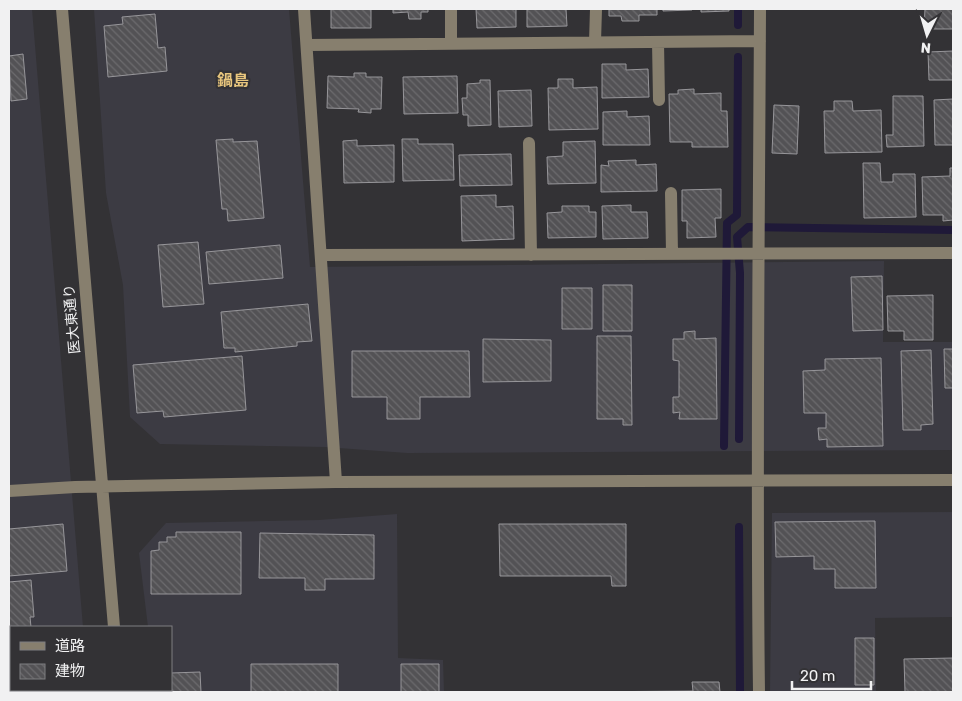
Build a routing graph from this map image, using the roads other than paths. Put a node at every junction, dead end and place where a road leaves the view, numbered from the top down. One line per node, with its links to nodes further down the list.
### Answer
1 (62, 9): 22 (street, 医大東通り)
2 (304, 9): 10 (street)
3 (451, 9): 9 (street)
4 (596, 9): 7 (street)
5 (760, 9): 6 (street)
6 (760, 41): 8 (street); 14 (street)
7 (595, 42): 8 (street); 9 (street)
8 (658, 42): 11 (street)
9 (452, 43): 10 (street)
10 (307, 45): 18 (street)
11 (658, 100)
12 (529, 143): 16 (street)
13 (671, 194): 17 (street)
14 (754, 253): 15 (street); 17 (street); 19 (street)
15 (953, 253)
16 (531, 254): 17 (street); 18 (street)
17 (672, 254)
18 (322, 256): 21 (street)
19 (756, 480): 20 (street); 21 (street); 25 (street)
20 (953, 480)
21 (336, 482): 22 (street)
22 (101, 486): 23 (street); 24 (street, 医大東通り)
23 (9, 491)
24 (114, 626)
25 (760, 692)

